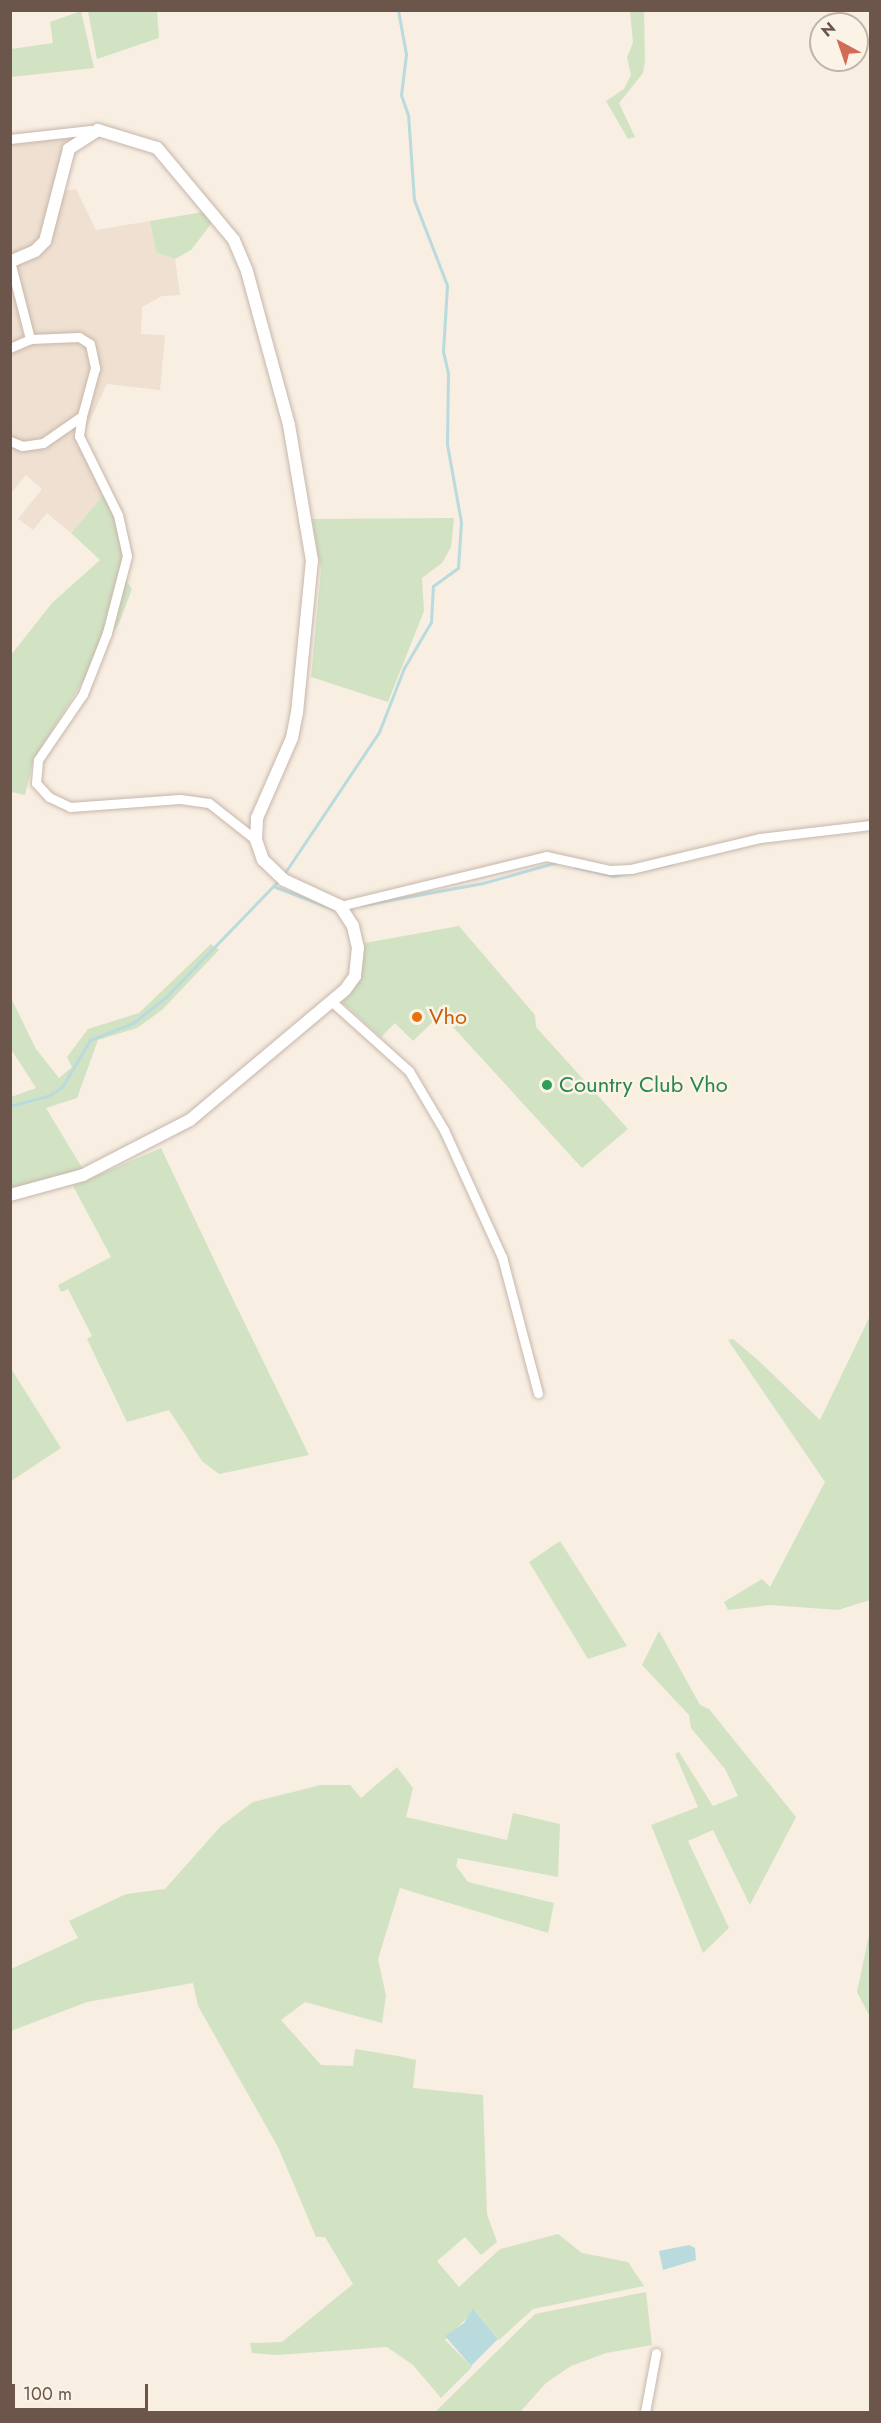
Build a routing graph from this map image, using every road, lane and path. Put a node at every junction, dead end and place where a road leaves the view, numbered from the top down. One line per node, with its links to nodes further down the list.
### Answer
1 (90, 130): 2 (street); 3 (street); 9 (street)
2 (10, 139)
3 (11, 261): 4 (street)
4 (30, 339): 5 (street); 6 (street)
5 (10, 348)
6 (82, 416): 7 (street); 9 (street)
7 (10, 441)
8 (870, 825): 10 (street)
9 (256, 840): 10 (street)
10 (340, 906): 11 (street)
11 (331, 1001): 12 (street); 13 (street)
12 (10, 1195)
13 (538, 1393)
14 (656, 2354): 15 (street)
15 (645, 2412)

